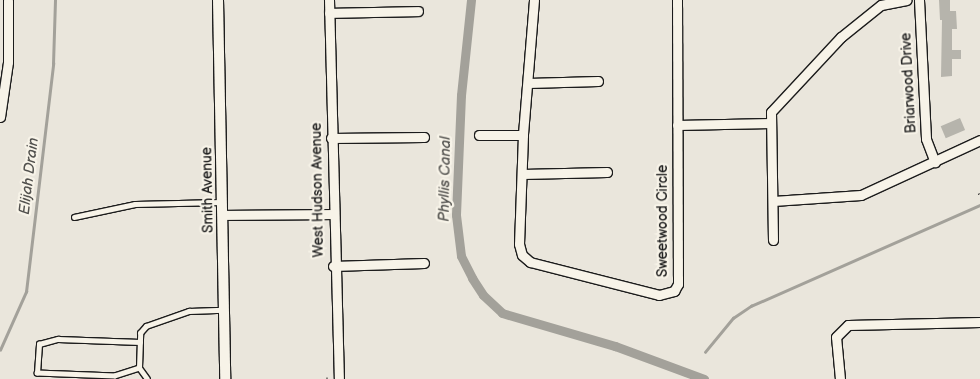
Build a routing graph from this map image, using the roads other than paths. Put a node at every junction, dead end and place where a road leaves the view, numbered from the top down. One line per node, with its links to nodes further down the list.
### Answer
1 (8, 0): 12 (street)
2 (218, 0): 24 (street, Smith Avenue)
3 (329, 0): 9 (street, West Hudson Avenue)
4 (534, 0): 11 (street, Sweetwood Circle)
5 (677, 0): 14 (street, Sweetwood Circle)
6 (906, 0): 13 (street)
7 (919, 0): 20 (street, Briarwood Drive)
8 (418, 11): 9 (street)
9 (329, 14): 18 (street, West Hudson Avenue)
10 (598, 82): 11 (street)
11 (528, 83): 16 (street, Sweetwood Circle)
12 (0, 117)
13 (771, 123): 14 (street); 23 (street)
14 (677, 126): 22 (street, Sweetwood Circle)
15 (479, 135): 16 (street)
16 (523, 135): 22 (street, Sweetwood Circle)
17 (424, 137): 18 (street)
18 (331, 138): 25 (street, West Hudson Avenue)
19 (980, 140): 20 (street)
20 (935, 162): 23 (street)
21 (607, 172): 22 (street)
22 (522, 174)
23 (773, 201): 28 (street)
24 (222, 202): 26 (street, Smith Avenue); 27 (lane)
25 (332, 214): 26 (street); 30 (street, West Hudson Avenue)
26 (222, 215): 31 (street, Smith Avenue)
27 (74, 217)
28 (773, 240)
29 (424, 263): 30 (street)
30 (333, 266): 37 (street, West Hudson Avenue)
31 (224, 310): 33 (lane); 36 (street, Smith Avenue)
32 (980, 322): 38 (street)
33 (140, 342): 34 (lane); 34 (lane)
34 (139, 368): 35 (lane)
35 (147, 379)
36 (225, 379)
37 (338, 379)
38 (840, 379)

